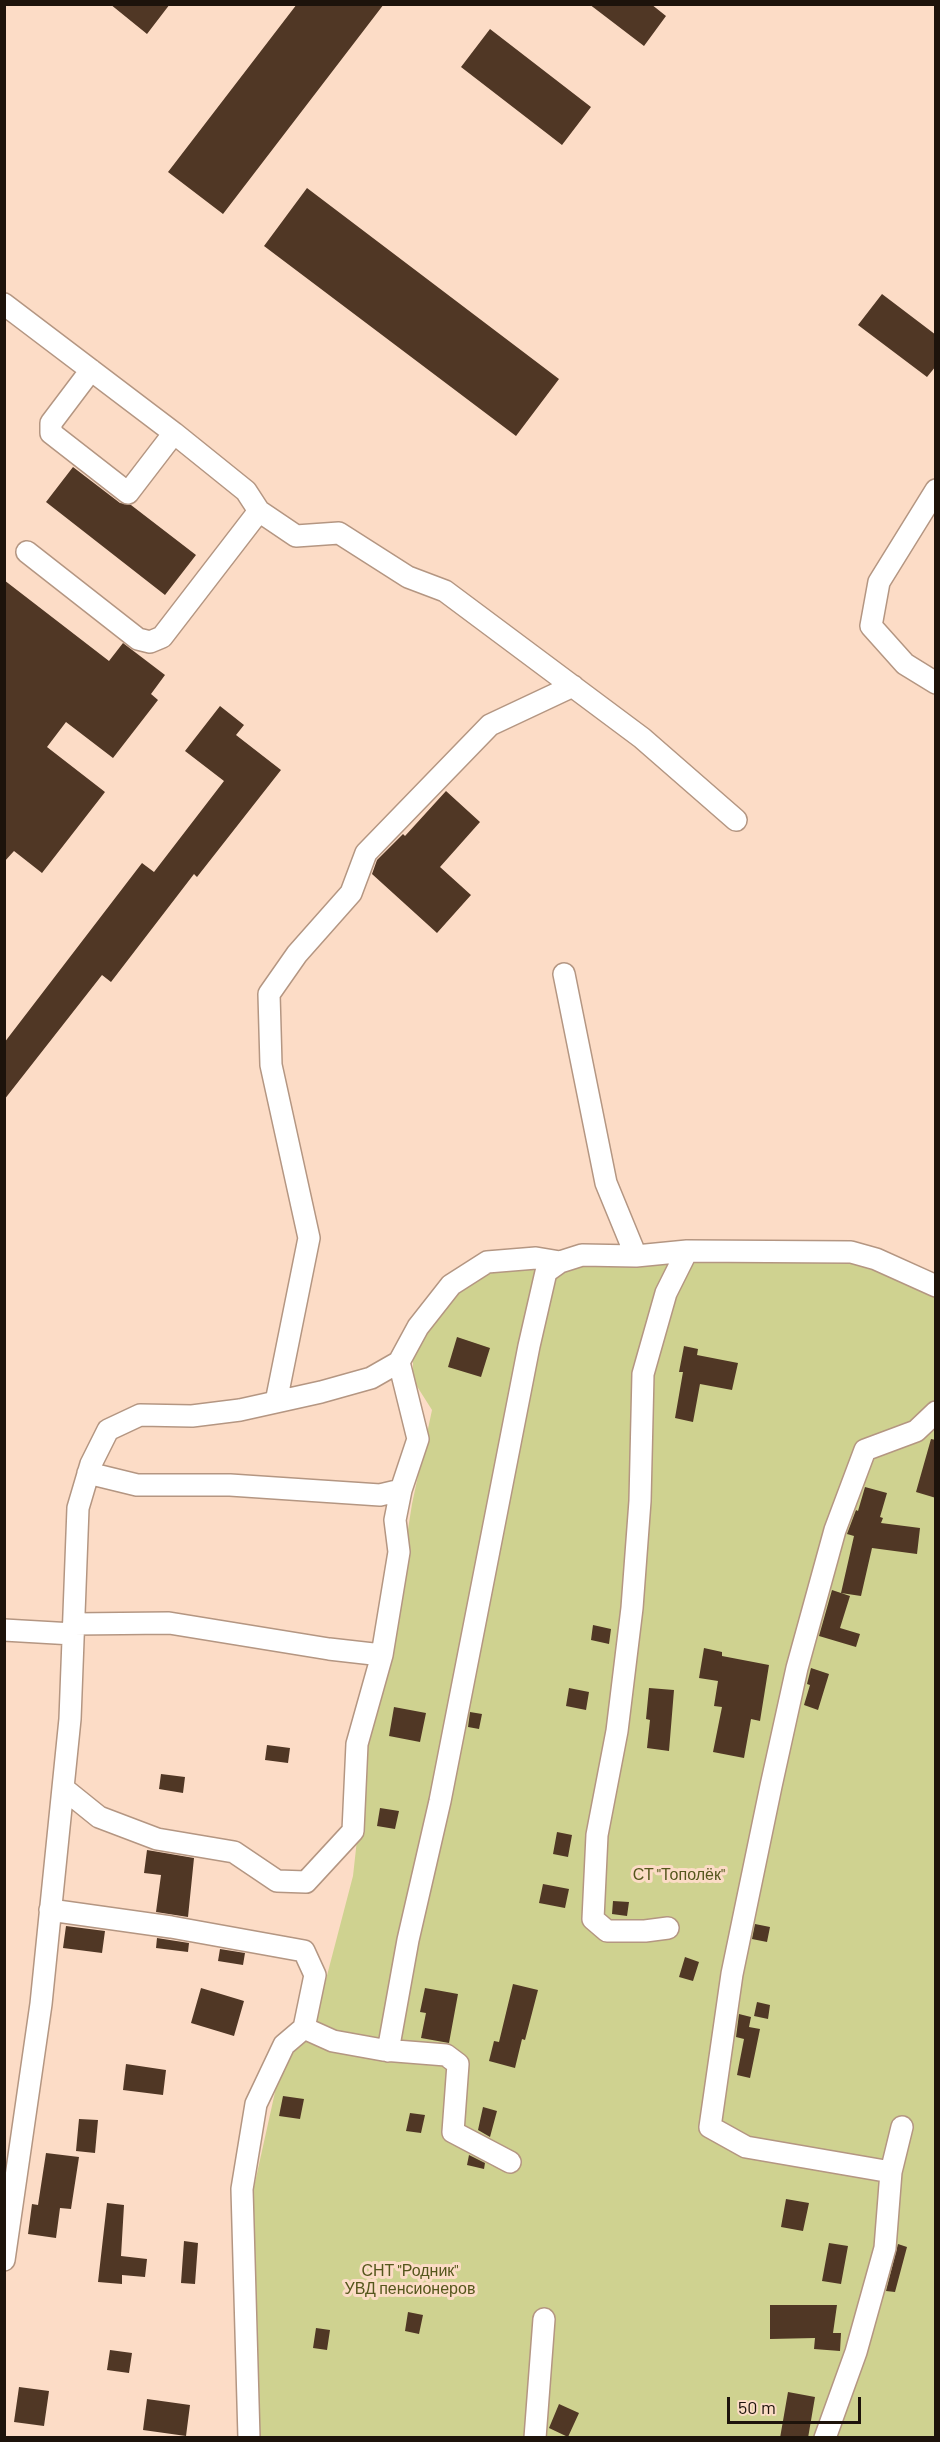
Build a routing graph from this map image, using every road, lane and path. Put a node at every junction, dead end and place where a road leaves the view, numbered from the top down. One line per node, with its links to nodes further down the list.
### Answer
1 (4, 304): 2 (street)
2 (91, 370): 3 (street); 3 (street)
3 (174, 433): 5 (street)
4 (936, 490): 7 (street)
5 (259, 511): 6 (street); 8 (street)
6 (27, 552)
7 (936, 683)
8 (573, 686): 9 (street); 16 (street)
9 (736, 820)
10 (564, 974): 12 (street)
11 (687, 1251): 12 (street); 14 (street); 25 (street)
12 (636, 1256): 13 (street)
13 (560, 1262): 15 (street); 27 (street)
14 (936, 1286)
15 (399, 1362): 16 (street); 19 (street)
16 (276, 1402): 18 (street)
17 (936, 1413): 30 (street)
18 (88, 1473): 19 (street); 20 (street)
19 (401, 1490): 22 (street)
20 (74, 1629): 21 (street); 22 (street); 23 (street)
21 (4, 1630)
22 (382, 1655): 23 (street)
23 (63, 1788): 24 (street)
24 (50, 1910): 26 (street); 31 (street)
25 (668, 1928)
26 (304, 2028): 27 (street); 33 (street)
27 (388, 2051): 29 (street)
28 (902, 2127): 30 (street)
29 (510, 2162)
30 (891, 2172): 35 (street)
31 (4, 2260)
32 (544, 2319): 34 (street)
33 (249, 2438)
34 (535, 2438)
35 (825, 2438)

